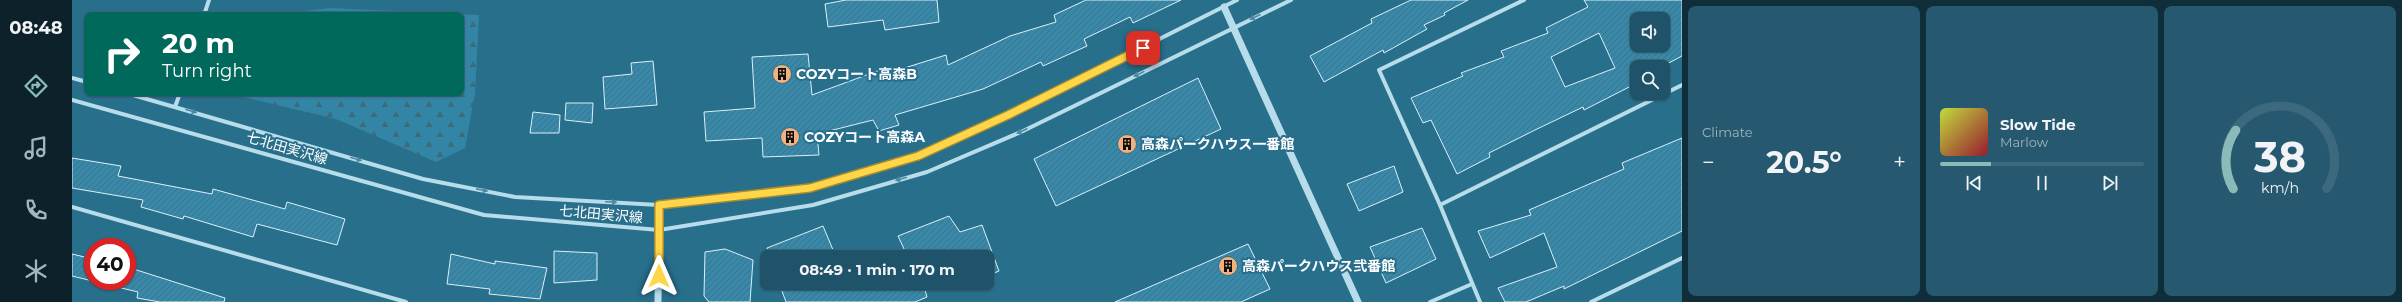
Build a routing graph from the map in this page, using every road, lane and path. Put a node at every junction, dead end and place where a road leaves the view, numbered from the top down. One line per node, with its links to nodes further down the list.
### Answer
1 (209, 0): 6 (street)
2 (1237, 0): 5 (street)
3 (1290, 0): 7 (street, 七北田実沢線, one-way to 7)
4 (1524, 0): 16 (street)
5 (1224, 7): 7 (street); 15 (street)
6 (205, 12)
7 (1233, 28): 18 (street, 七北田実沢線, one-way to 18); 23 (street)
8 (72, 78): 9 (street)
9 (84, 81)
10 (1682, 86): 16 (street)
11 (136, 96): 14 (street)
12 (179, 96): 14 (street)
13 (72, 100): 18 (street, 七北田実沢線)
14 (175, 107): 15 (street, one-way to 15)
15 (659, 205): 18 (street)
16 (1440, 205): 20 (street)
17 (72, 207): 21 (street)
18 (659, 230): 22 (street)
19 (1682, 258): 26 (street)
20 (1472, 284): 24 (street); 25 (street)
21 (406, 302)
22 (658, 302)
23 (1358, 302)
24 (1430, 302)
25 (1480, 302)
26 (1590, 302)

